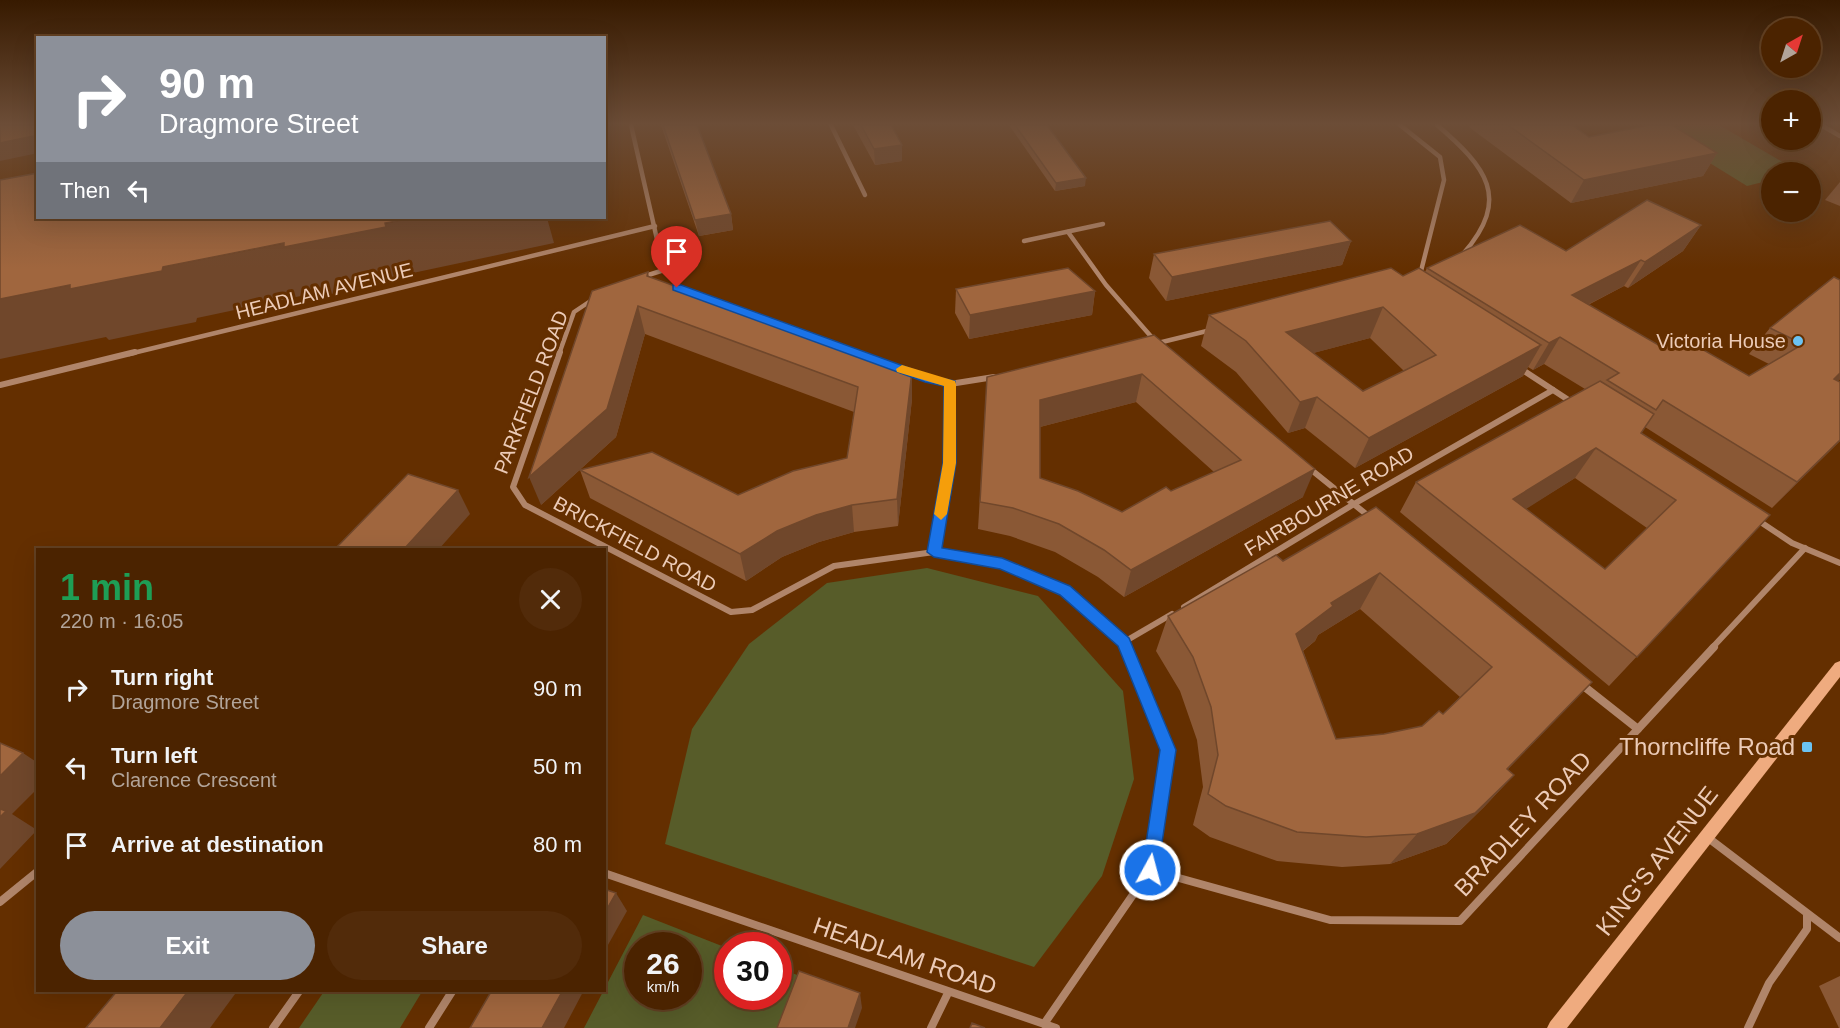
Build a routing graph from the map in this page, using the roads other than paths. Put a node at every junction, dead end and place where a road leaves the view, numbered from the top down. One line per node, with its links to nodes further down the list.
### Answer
1 (642, 173): 7 (street)
2 (854, 173): 5 (street)
3 (1443, 173): 13 (street)
4 (1483, 173): 10 (street)
5 (865, 195)
6 (1102, 224): 8 (street)
7 (655, 226): 11 (street); 26 (street, HEADLAM AVENUE)
8 (1068, 232): 9 (street); 19 (street)
9 (1024, 241)
10 (1458, 259)
11 (664, 270): 15 (street); 16 (street)
12 (1430, 272): 13 (street)
13 (1420, 275): 14 (street)
14 (1410, 278)
15 (633, 280)
16 (688, 292)
17 (602, 293): 31 (street, PARKFIELD ROAD)
18 (1220, 328): 19 (street)
19 (1157, 343): 20 (street); 21 (street)
20 (1145, 345)
21 (1166, 350)
22 (1514, 365): 27 (street)
23 (896, 367): 25 (street)
24 (1007, 374): 25 (street)
25 (950, 384): 35 (street)
26 (0, 386)
27 (1553, 390): 28 (street); 30 (street, FAIRBOURNE ROAD)
28 (1582, 409)
29 (1300, 460): 30 (street)
30 (1354, 504): 33 (street); 37 (street, FAIRBOURNE ROAD)
31 (525, 505): 35 (street, BRICKFIELD ROAD)
32 (1752, 517): 34 (street)
33 (1381, 526)
34 (1805, 548): 36 (street); 40 (street, BRADLEY ROAD)
35 (934, 552): 37 (street)
36 (1840, 563)
37 (1124, 642): 42 (street)
38 (1840, 667): 41 (main road, KING'S AVENUE)
39 (1574, 678): 40 (street)
40 (1638, 729): 42 (street, BRADLEY ROAD)
41 (1706, 837): 46 (street); 56 (main road, KING'S AVENUE)
42 (1150, 870): 51 (street)
43 (36, 873): 45 (street)
44 (606, 874): 50 (street, HEADLAM ROAD)
45 (0, 902)
46 (1808, 915): 47 (street); 57 (street)
47 (1840, 938)
48 (299, 992): 52 (street)
49 (452, 992): 53 (street)
50 (948, 993): 51 (street, HEADLAM ROAD); 54 (street)
51 (1044, 1024): 55 (street, HEADLAM ROAD)
52 (273, 1028)
53 (429, 1028)
54 (931, 1028)
55 (1056, 1028)
56 (1556, 1028)
57 (1748, 1028)

